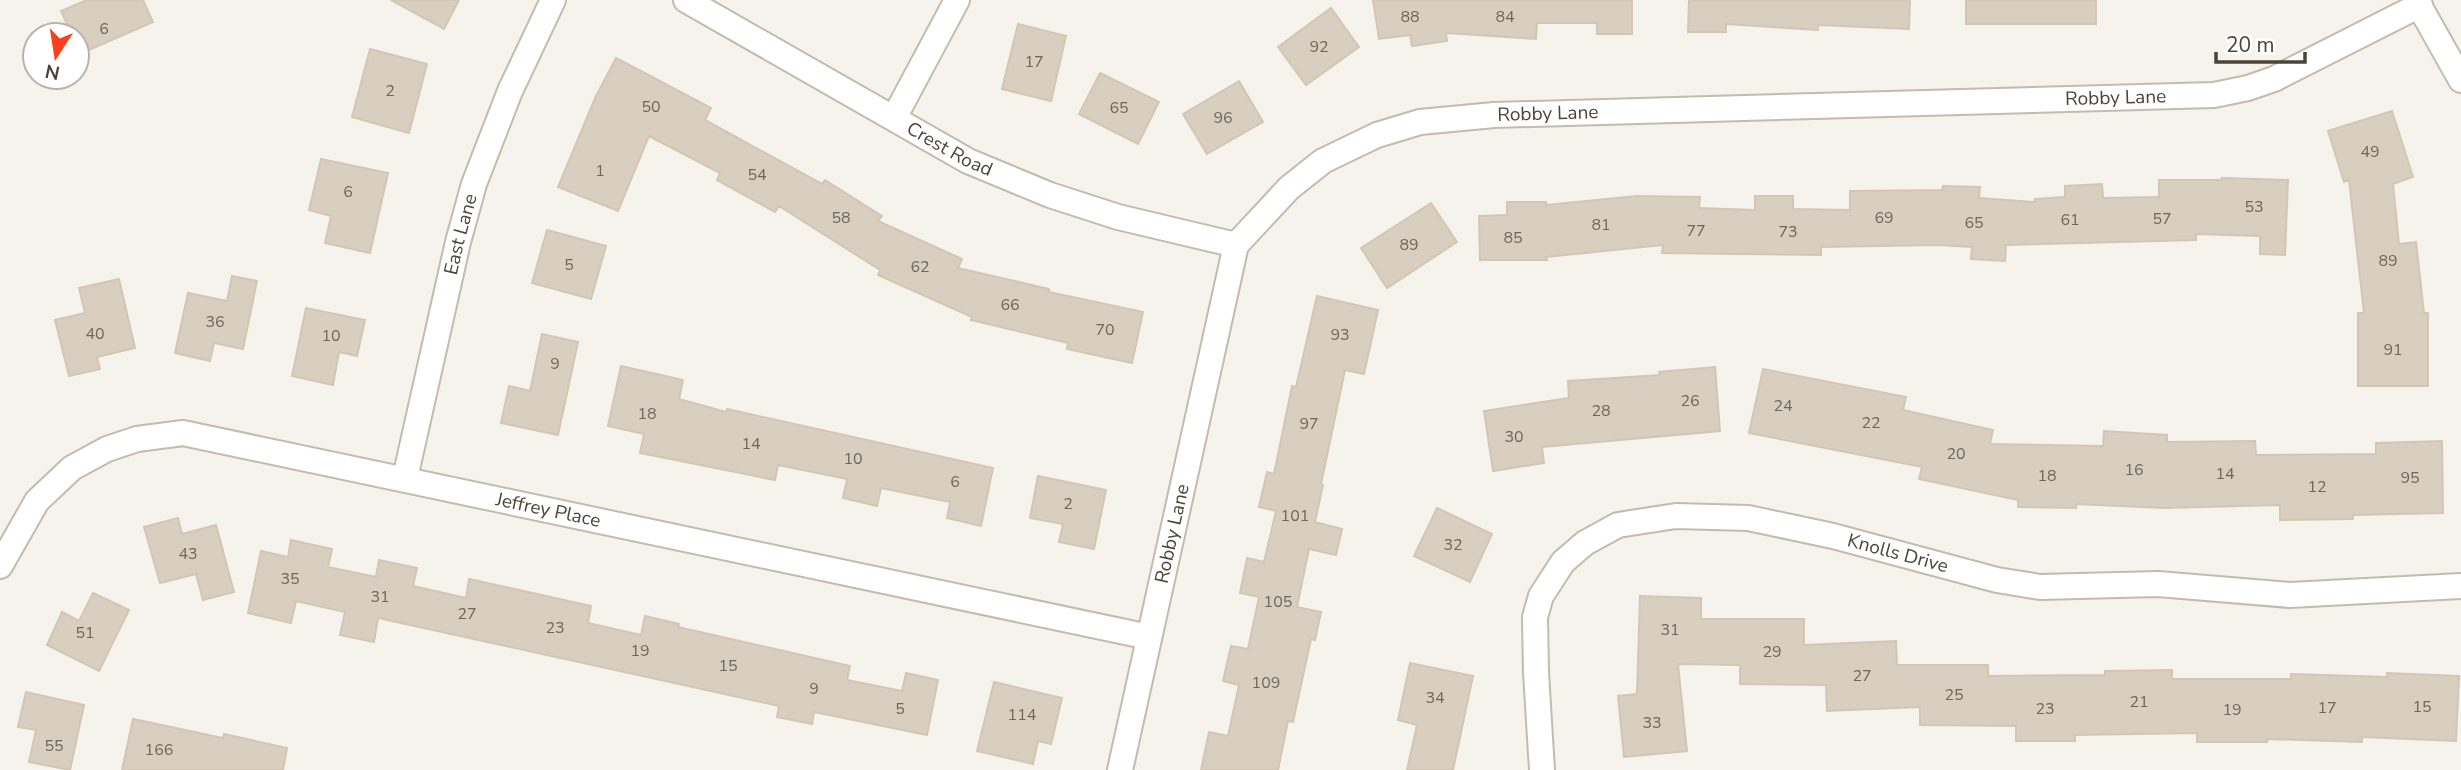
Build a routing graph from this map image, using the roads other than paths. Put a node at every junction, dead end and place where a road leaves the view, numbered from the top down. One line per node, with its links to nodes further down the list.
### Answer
1 (553, 0): 8 (street, East Lane)
2 (687, 0): 6 (street, Crest Road)
3 (957, 0): 6 (street)
4 (2418, 3): 5 (street); 7 (street, Robby Lane)
5 (2461, 80)
6 (894, 118): 7 (street, Crest Road)
7 (1236, 245): 11 (street, Robby Lane)
8 (405, 478): 9 (street, Jeffrey Place); 11 (street, Jeffrey Place)
9 (0, 566)
10 (2461, 586): 13 (street, Knolls Drive)
11 (1149, 637): 12 (street, Robby Lane)
12 (1120, 770)
13 (1542, 770)

